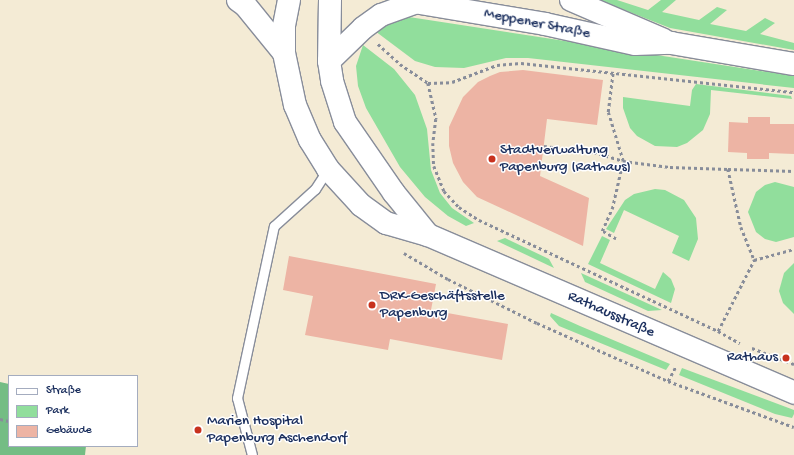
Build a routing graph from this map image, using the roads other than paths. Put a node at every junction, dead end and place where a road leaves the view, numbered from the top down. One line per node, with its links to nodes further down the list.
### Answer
1 (238, 0): 7 (street)
2 (289, 0): 7 (street, Rathausstraße)
3 (330, 0): 8 (street, Rathausstraße)
4 (571, 0): 6 (street, Meppener Straße)
5 (409, 1): 6 (street, Meppener Straße); 8 (street)
6 (671, 43): 9 (street, Meppener Straße)
7 (284, 53): 10 (street, Rathausstraße)
8 (329, 62): 11 (street, Rathausstraße)
9 (794, 64)
10 (328, 169): 11 (street, Rathausstraße); 13 (lane)
11 (428, 235): 12 (street, Rathausstraße)
12 (794, 393)
13 (252, 455)

